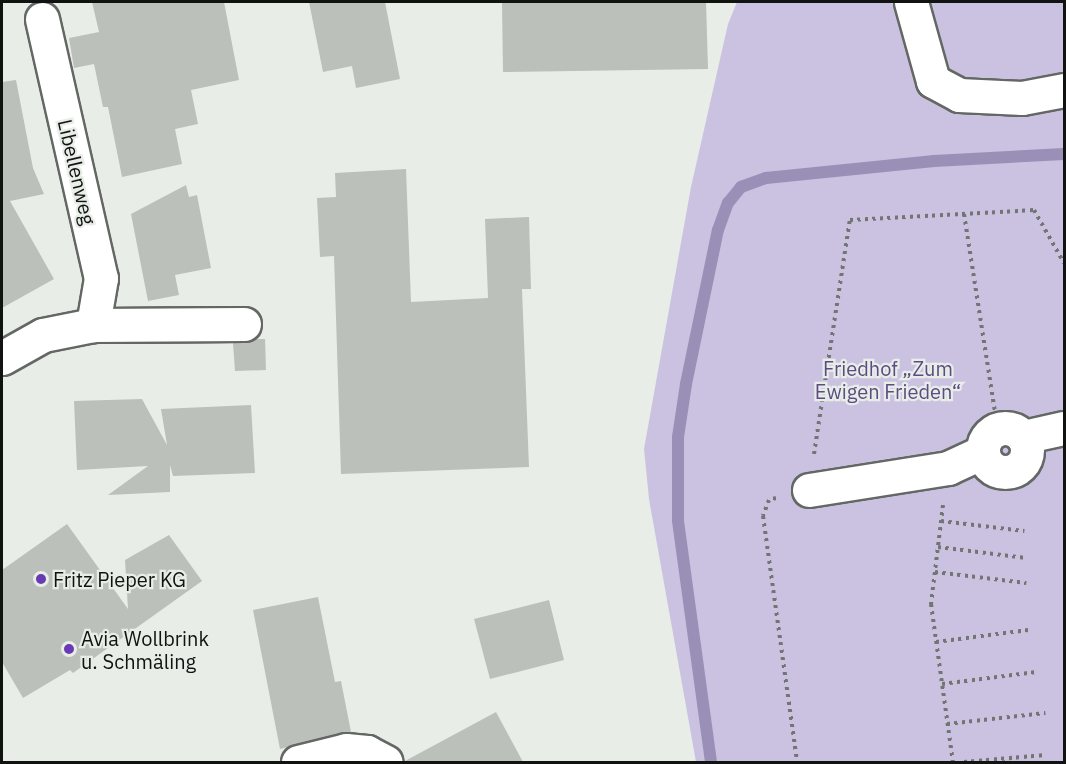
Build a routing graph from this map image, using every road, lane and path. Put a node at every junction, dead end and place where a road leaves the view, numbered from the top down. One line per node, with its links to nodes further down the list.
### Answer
1 (911, 2): 3 (street)
2 (42, 19): 7 (street, Libellenweg)
3 (1065, 90)
4 (963, 214): 5 (path); 10 (path); 12 (path)
5 (1065, 262)
6 (244, 324): 7 (street)
7 (93, 325): 8 (street)
8 (2, 358)
9 (1065, 428): 10 (street)
10 (1001, 439): 11 (street)
11 (948, 468): 12 (street); 13 (path)
12 (809, 490): 28 (path)
13 (941, 521): 14 (path); 15 (path)
14 (1024, 531)
15 (938, 547): 16 (path); 17 (path)
16 (1026, 558)
17 (935, 572): 18 (path); 20 (path)
18 (1026, 584)
19 (1028, 630): 20 (path)
20 (936, 642): 22 (path)
21 (1036, 672): 22 (path)
22 (942, 684): 24 (path)
23 (1045, 713): 24 (path)
24 (947, 724): 29 (path)
25 (1046, 755): 30 (path)
26 (298, 762): 27 (street)
27 (386, 762)
28 (796, 762)
29 (953, 762)
30 (964, 762)

